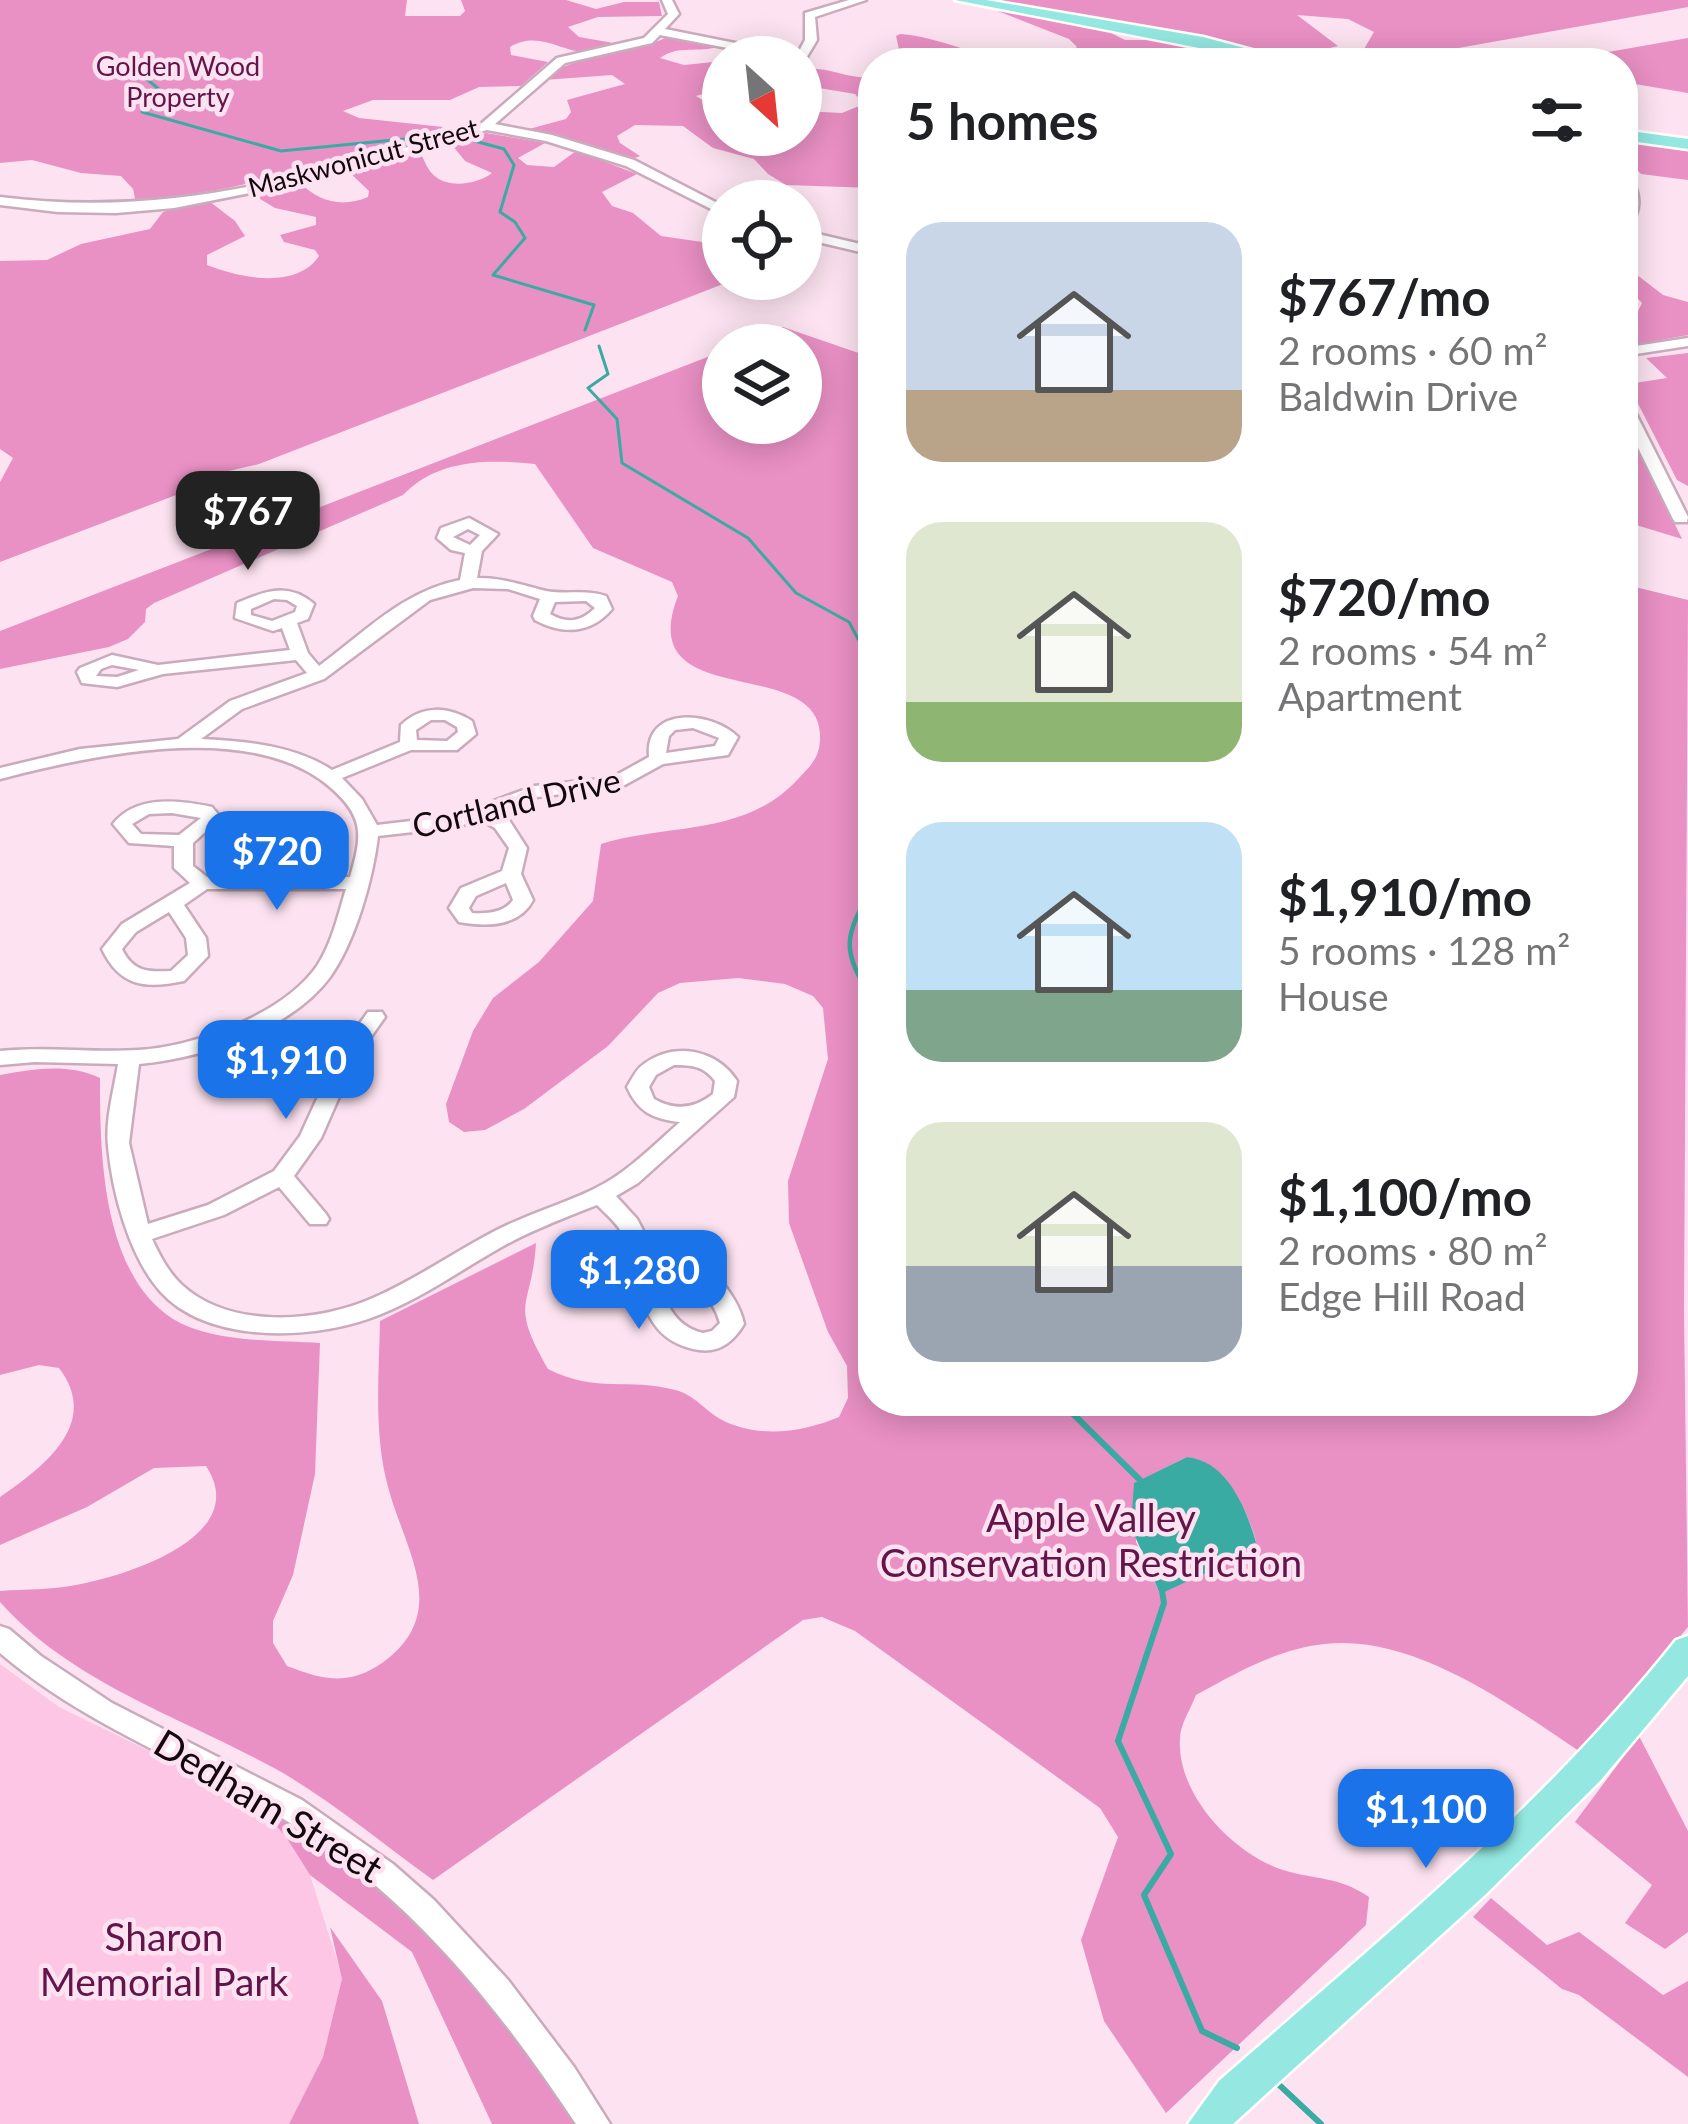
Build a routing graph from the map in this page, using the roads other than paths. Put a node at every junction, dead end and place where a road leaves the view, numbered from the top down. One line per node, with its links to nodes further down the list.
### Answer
1 (667, 0): 4 (street)
2 (861, 0): 5 (street)
3 (962, 0): 7 (main road)
4 (662, 32): 6 (street); 8 (street, Maskwonicut Street)
5 (810, 36)
6 (702, 39)
7 (1232, 48)
8 (486, 126): 12 (street); 13 (street, Maskwonicut Street)
9 (1638, 137): 10 (main road)
10 (1688, 144)
11 (0, 201): 13 (street, Maskwonicut Street)
12 (702, 201)
13 (26, 206): 14 (street)
14 (0, 214)
15 (822, 239): 16 (street)
16 (858, 247)
17 (1688, 342): 18 (street)
18 (1638, 350)
19 (1638, 432): 20 (street)
20 (1681, 519)
21 (474, 550): 22 (street)
22 (468, 582): 23 (street); 27 (street)
23 (549, 597)
24 (289, 623): 25 (street)
25 (299, 654): 26 (street); 27 (street)
26 (158, 670)
27 (318, 675): 28 (street)
28 (181, 745): 31 (street); 32 (street)
29 (409, 745): 32 (street)
30 (658, 759): 33 (street, Cortland Drive)
31 (0, 774)
32 (332, 776): 34 (street)
33 (483, 814): 34 (street, Cortland Drive); 36 (street)
34 (369, 832): 38 (street)
35 (183, 841): 37 (street)
36 (511, 874)
37 (202, 883): 38 (street); 39 (street)
38 (355, 883): 41 (street)
39 (174, 904)
40 (375, 1017): 44 (street)
41 (129, 1057): 42 (street); 47 (street)
42 (0, 1058)
43 (706, 1110): 45 (street)
44 (282, 1176): 46 (street); 47 (street)
45 (601, 1196): 47 (street); 48 (street)
46 (317, 1219)
47 (139, 1235)
48 (640, 1249): 48 (street)
49 (0, 1637): 51 (street, Dedham Street)
50 (1688, 1650): 52 (main road)
51 (594, 2124)
52 (1208, 2124)

